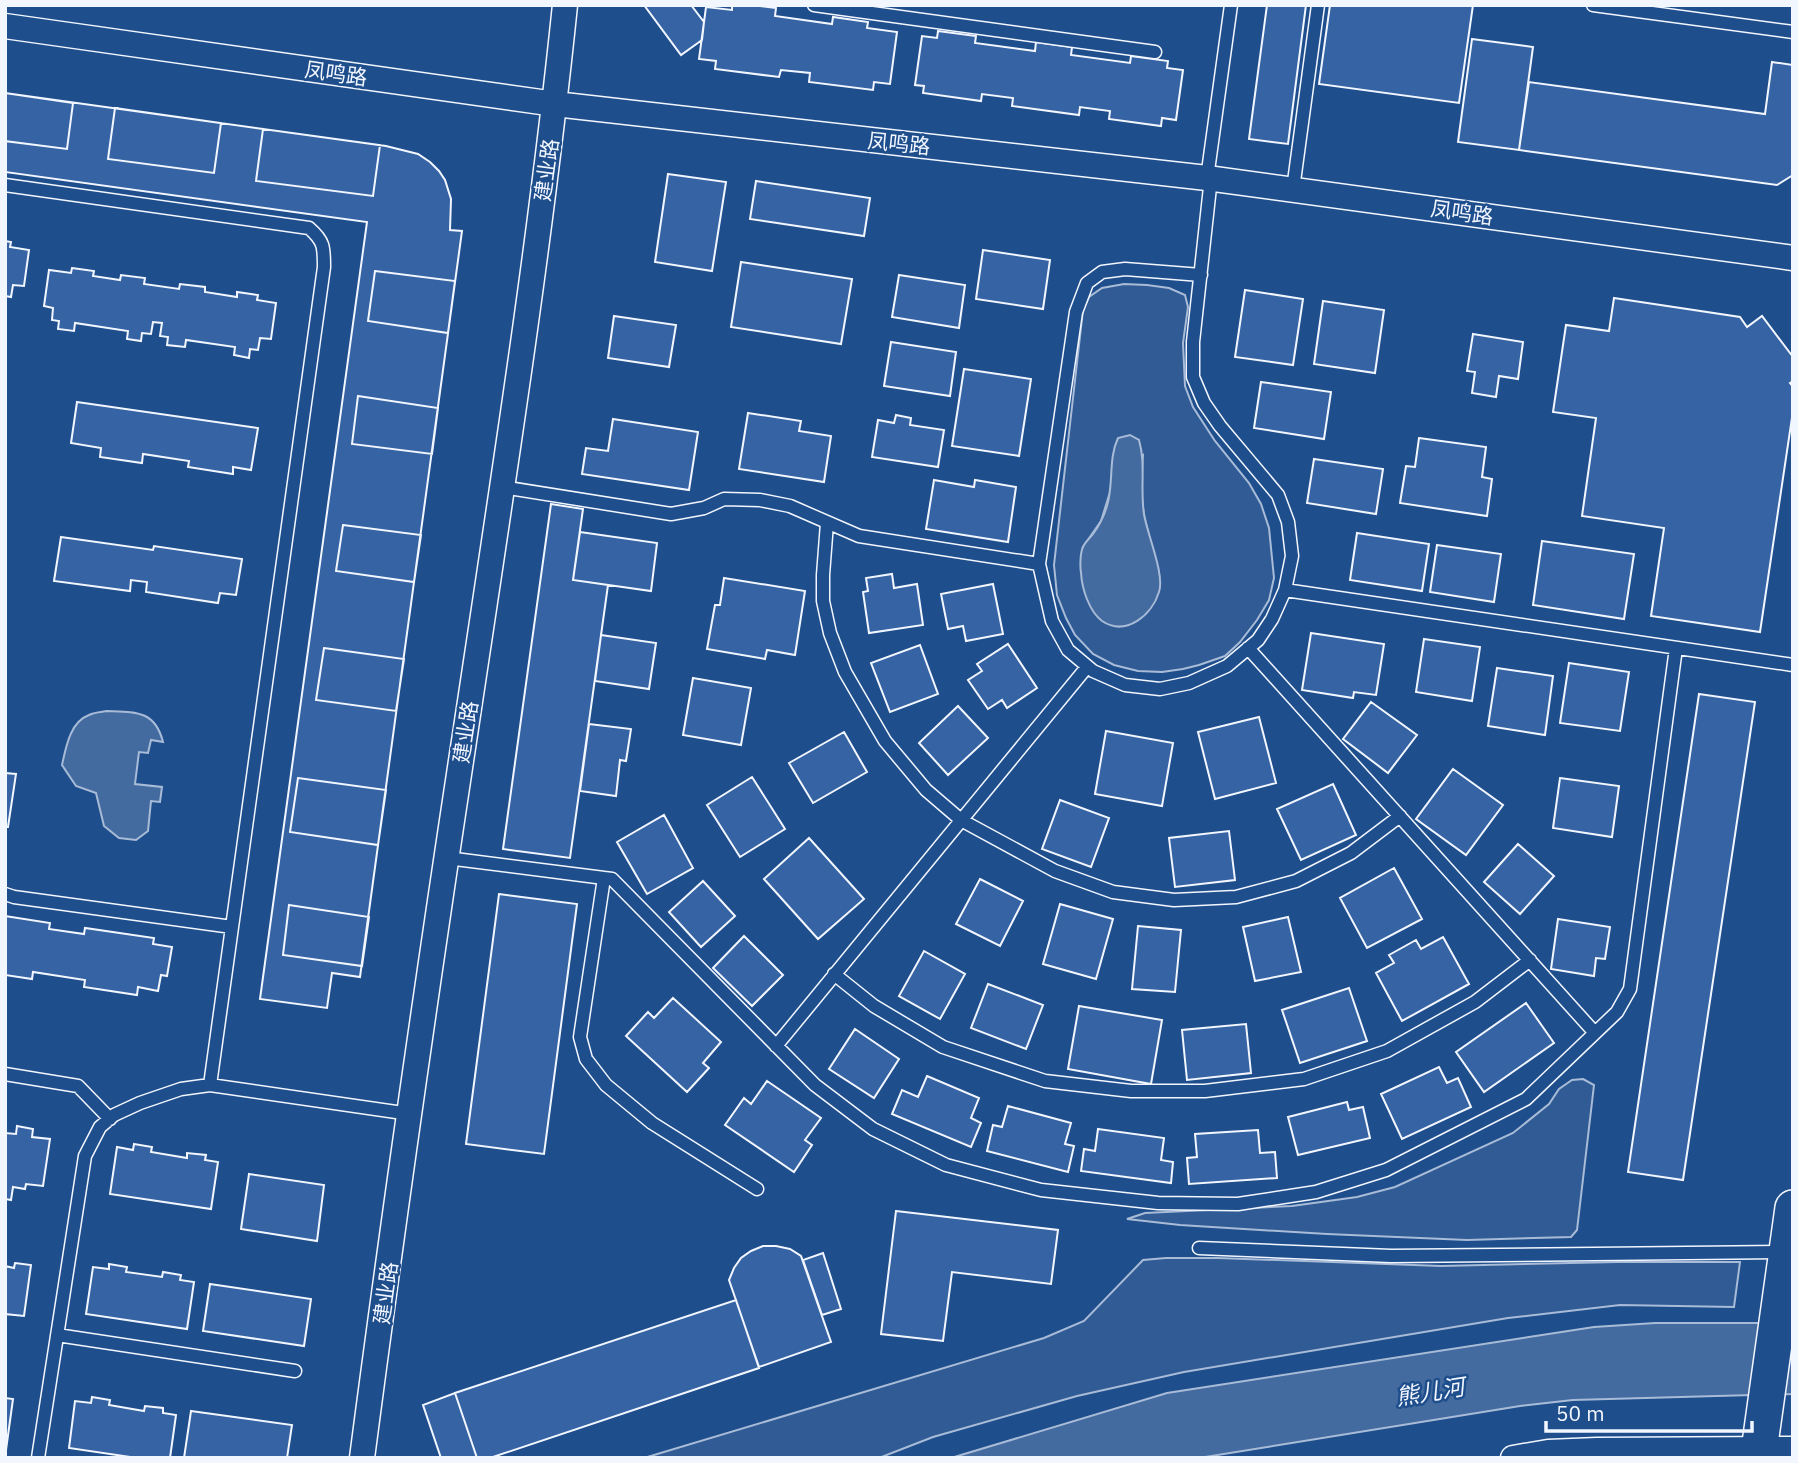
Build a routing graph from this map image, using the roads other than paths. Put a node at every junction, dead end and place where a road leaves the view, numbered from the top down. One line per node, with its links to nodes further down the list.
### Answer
1 (565, 5): 10 (street, 建业路)
2 (814, 5): 6 (lane)
3 (1231, 5): 11 (lane)
4 (1318, 5): 13 (lane)
5 (1593, 5): 8 (lane)
6 (894, 11): 9 (lane)
7 (5, 26): 10 (street, 凤鸣路)
8 (1793, 32)
9 (1155, 52)
10 (555, 104): 11 (street, 凤鸣路); 16 (street, 建业路)
11 (1209, 178): 13 (street, 凤鸣路); 15 (lane)
12 (5, 185): 29 (lane)
13 (1293, 190): 14 (street, 凤鸣路)
14 (1793, 258)
15 (1200, 275): 18 (lane); 19 (lane)
16 (502, 487): 17 (lane); 26 (street, 建业路)
17 (827, 523): 18 (lane); 25 (lane)
18 (1039, 564): 23 (lane)
19 (1284, 590): 20 (lane); 21 (lane)
20 (1248, 648): 23 (lane); 24 (lane)
21 (1676, 648): 22 (lane); 32 (lane)
22 (1793, 665)
23 (1087, 667): 25 (lane)
24 (1399, 816): 25 (lane); 30 (lane)
25 (961, 820): 31 (lane)
26 (447, 858): 27 (lane); 36 (street, 建业路)
27 (604, 878): 33 (lane); 38 (lane)
28 (5, 894): 29 (lane)
29 (232, 928): 35 (lane)
30 (1530, 960): 31 (lane); 32 (lane)
31 (834, 974): 33 (lane)
32 (1595, 1033): 33 (lane)
33 (776, 1046)
34 (5, 1074): 37 (lane)
35 (210, 1086): 36 (lane); 37 (lane)
36 (410, 1114): 45 (street, 建业路)
37 (110, 1119): 41 (lane)
38 (757, 1189)
39 (1791, 1228): 40 (lane); 43 (street)
40 (1199, 1248)
41 (57, 1335): 42 (lane); 44 (lane)
42 (295, 1371)
43 (1767, 1447): 46 (street)
44 (38, 1458)
45 (362, 1458)
46 (1513, 1458)

